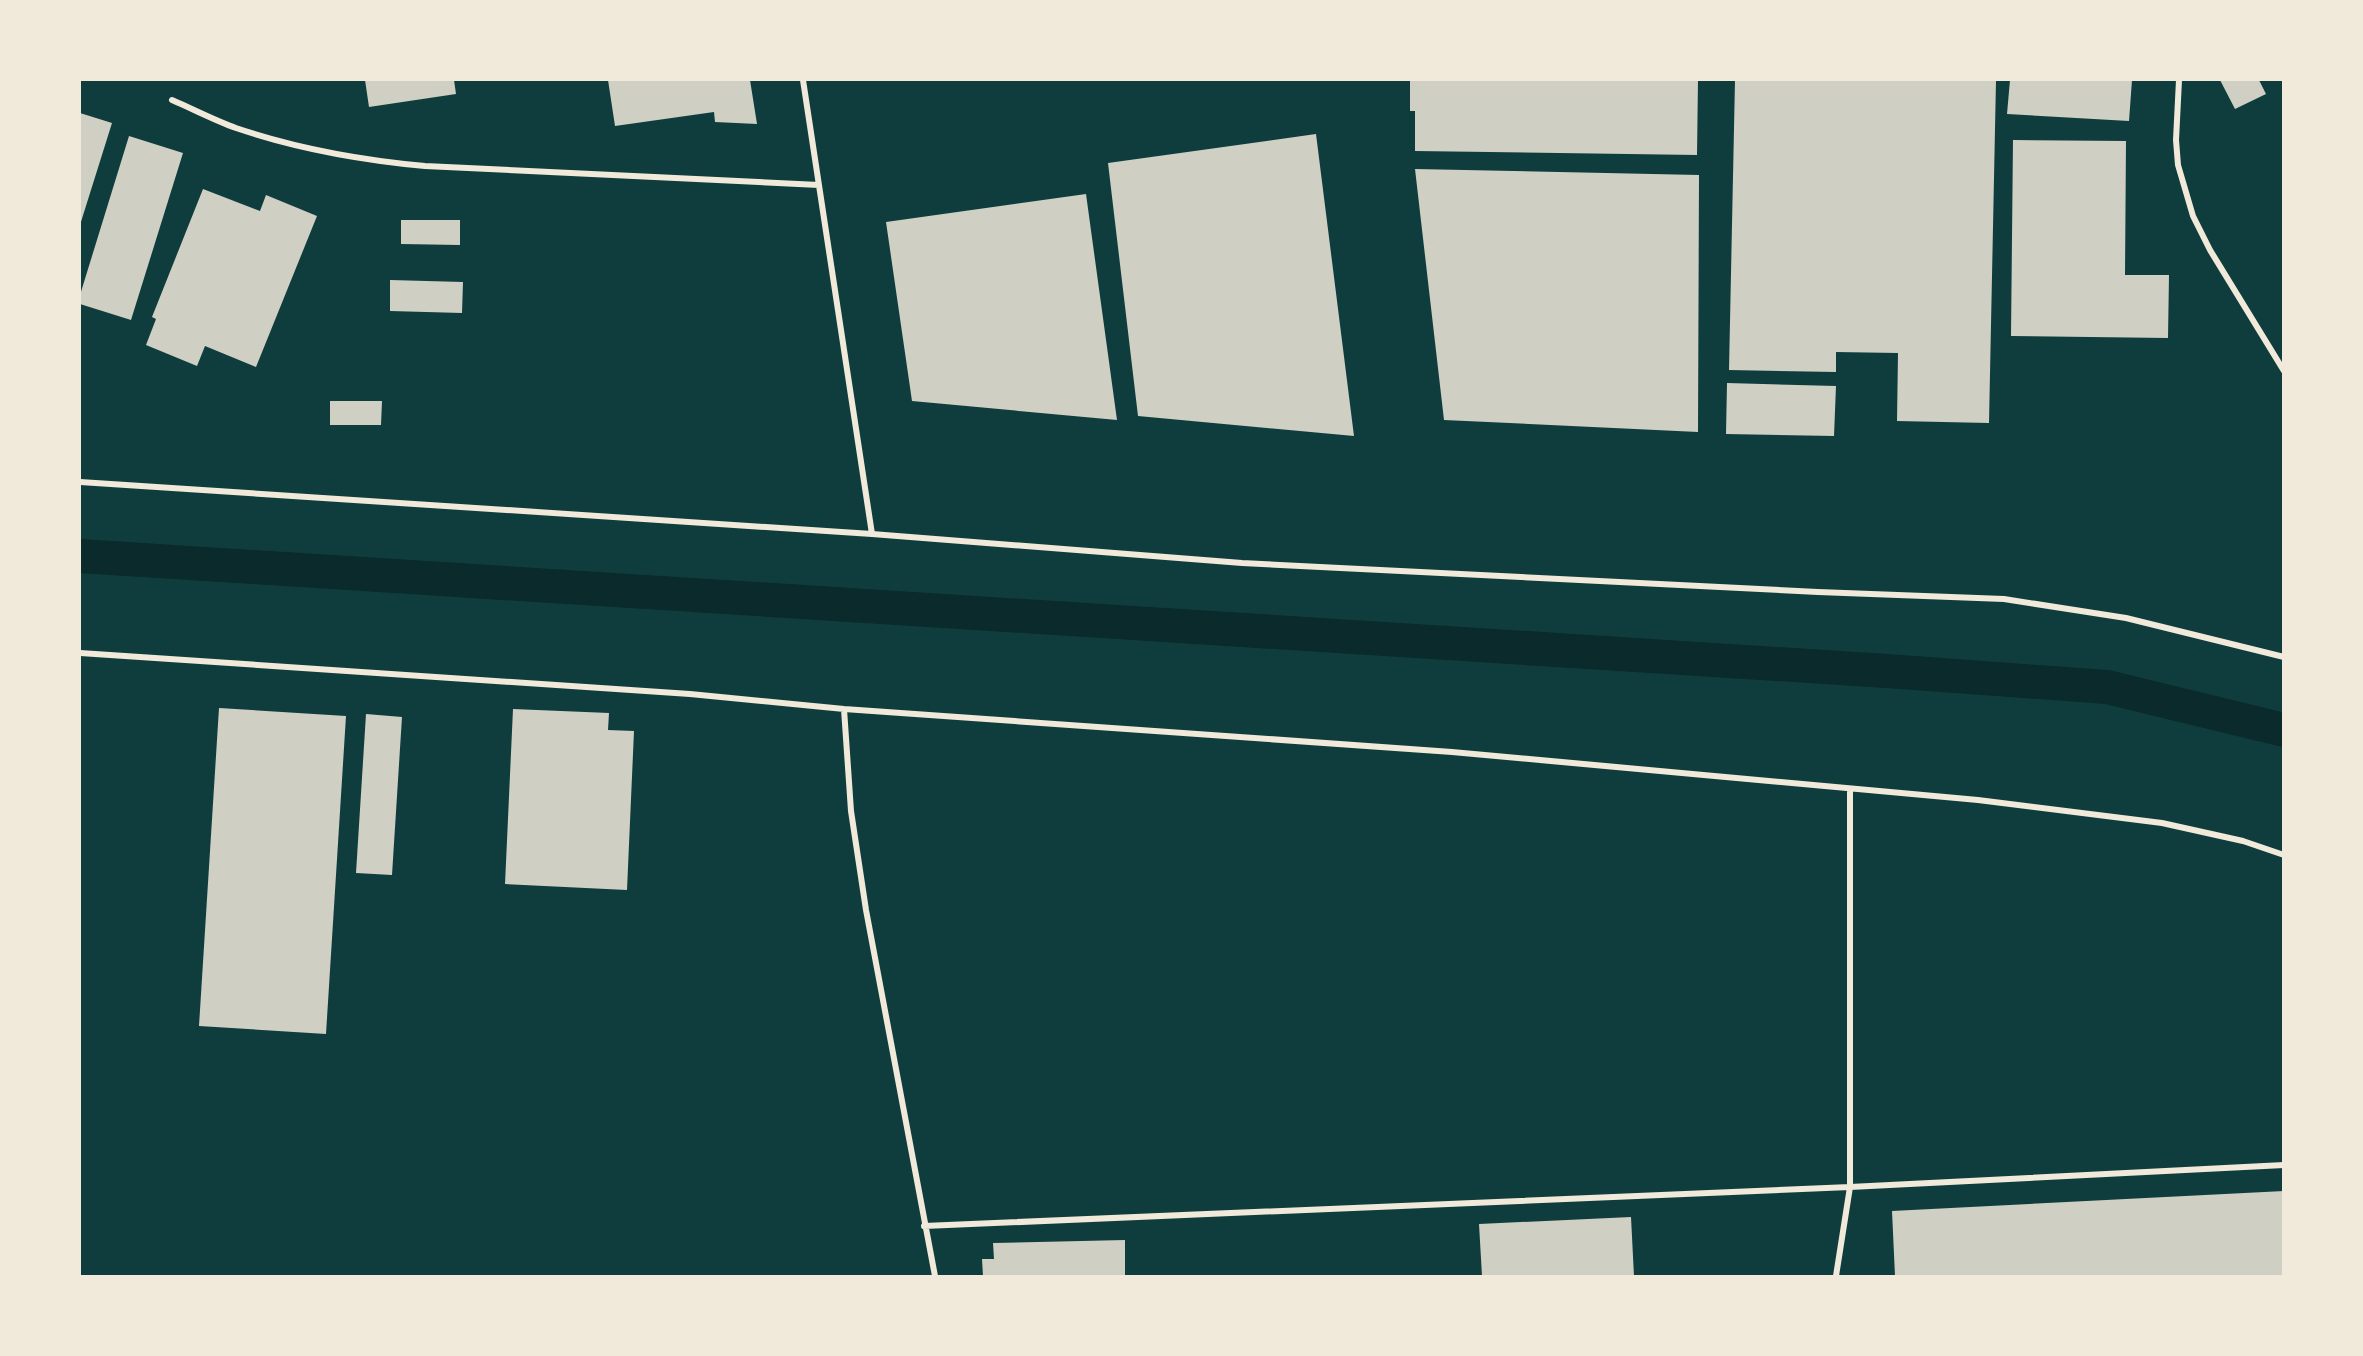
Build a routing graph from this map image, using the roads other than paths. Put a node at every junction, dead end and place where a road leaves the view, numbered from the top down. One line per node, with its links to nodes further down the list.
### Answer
1 (803, 80): 4 (street)
2 (2178, 80): 5 (street)
3 (172, 100): 4 (street)
4 (819, 185): 7 (street)
5 (2283, 371)
6 (80, 482): 7 (street)
7 (872, 534): 9 (street)
8 (80, 653): 10 (street)
9 (2283, 657)
10 (844, 709): 11 (street); 15 (street)
11 (1850, 790): 12 (street); 14 (street)
12 (2283, 855)
13 (2283, 1165): 14 (street)
14 (1850, 1187): 15 (street); 17 (street)
15 (924, 1226): 16 (street)
16 (935, 1276)
17 (1836, 1276)

